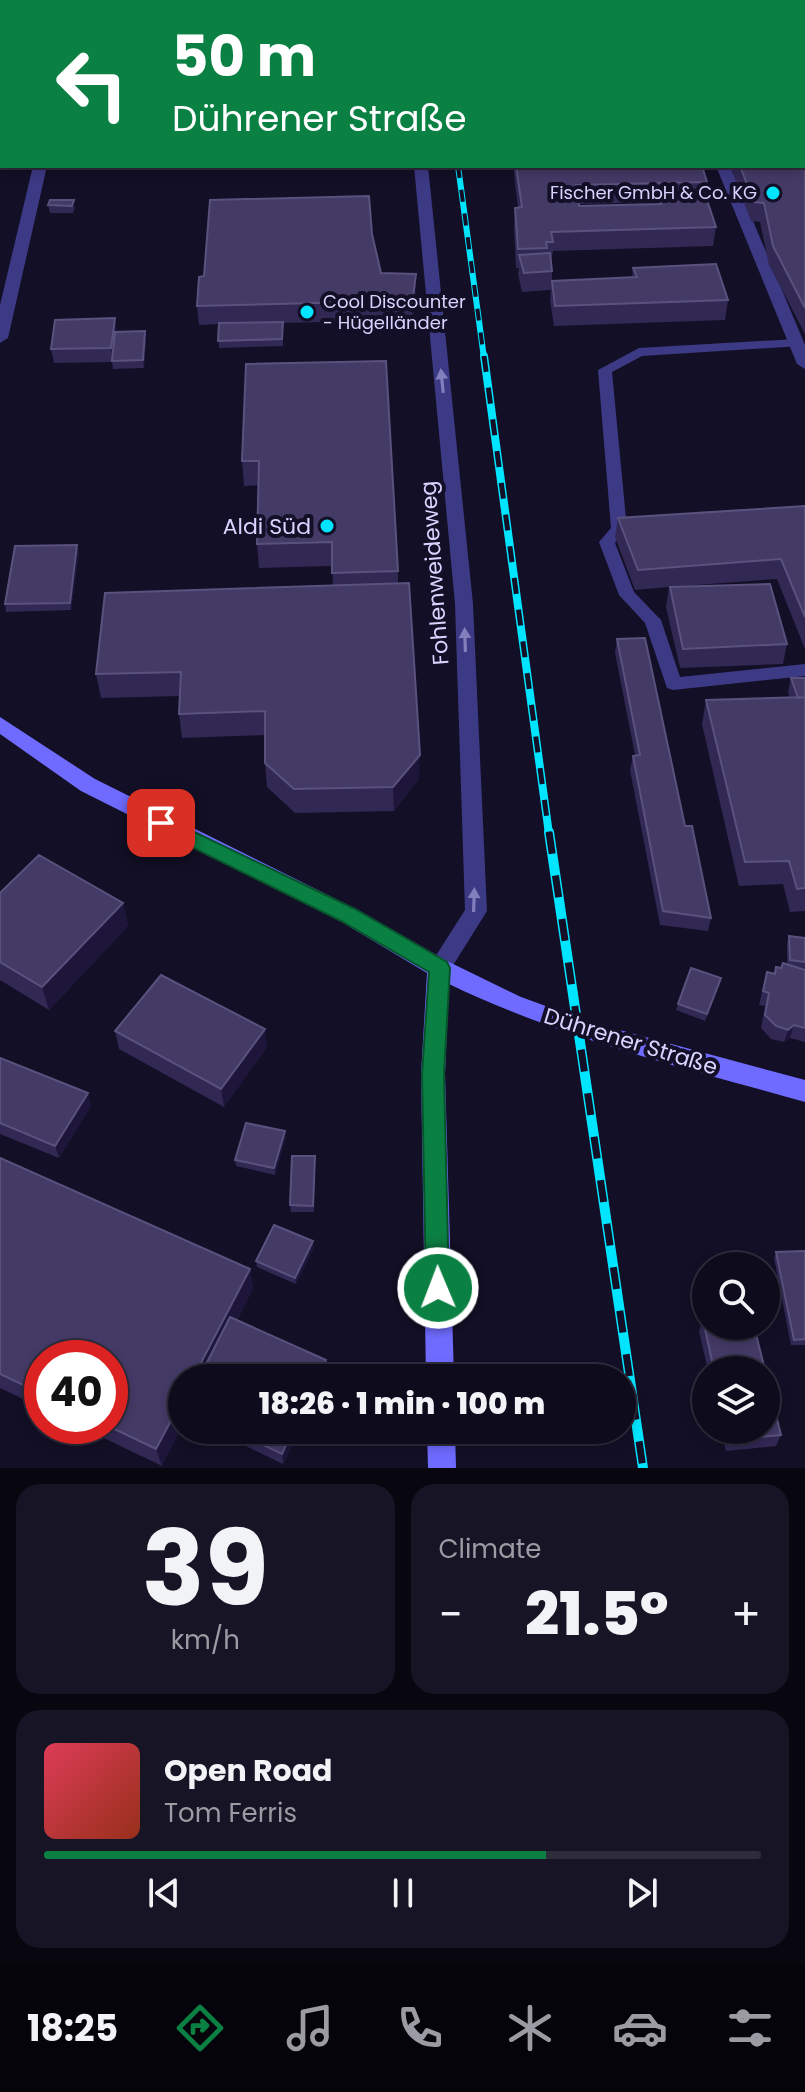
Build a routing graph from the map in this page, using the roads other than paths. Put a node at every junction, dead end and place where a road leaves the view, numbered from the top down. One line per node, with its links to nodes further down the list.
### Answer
1 (40, 168): 4 (street)
2 (421, 168): 9 (street, Fohlenweideweg, one-way to 2)
3 (724, 168): 5 (street)
4 (0, 338)
5 (796, 343): 6 (street); 7 (lane)
6 (805, 364)
7 (805, 670)
8 (0, 724): 9 (main road, Dührener Straße)
9 (439, 968): 10 (main road, Dührener Straße); 11 (main road)
10 (805, 1091)
11 (440, 1364)
12 (441, 1444): 13 (main road)
13 (442, 1468)

